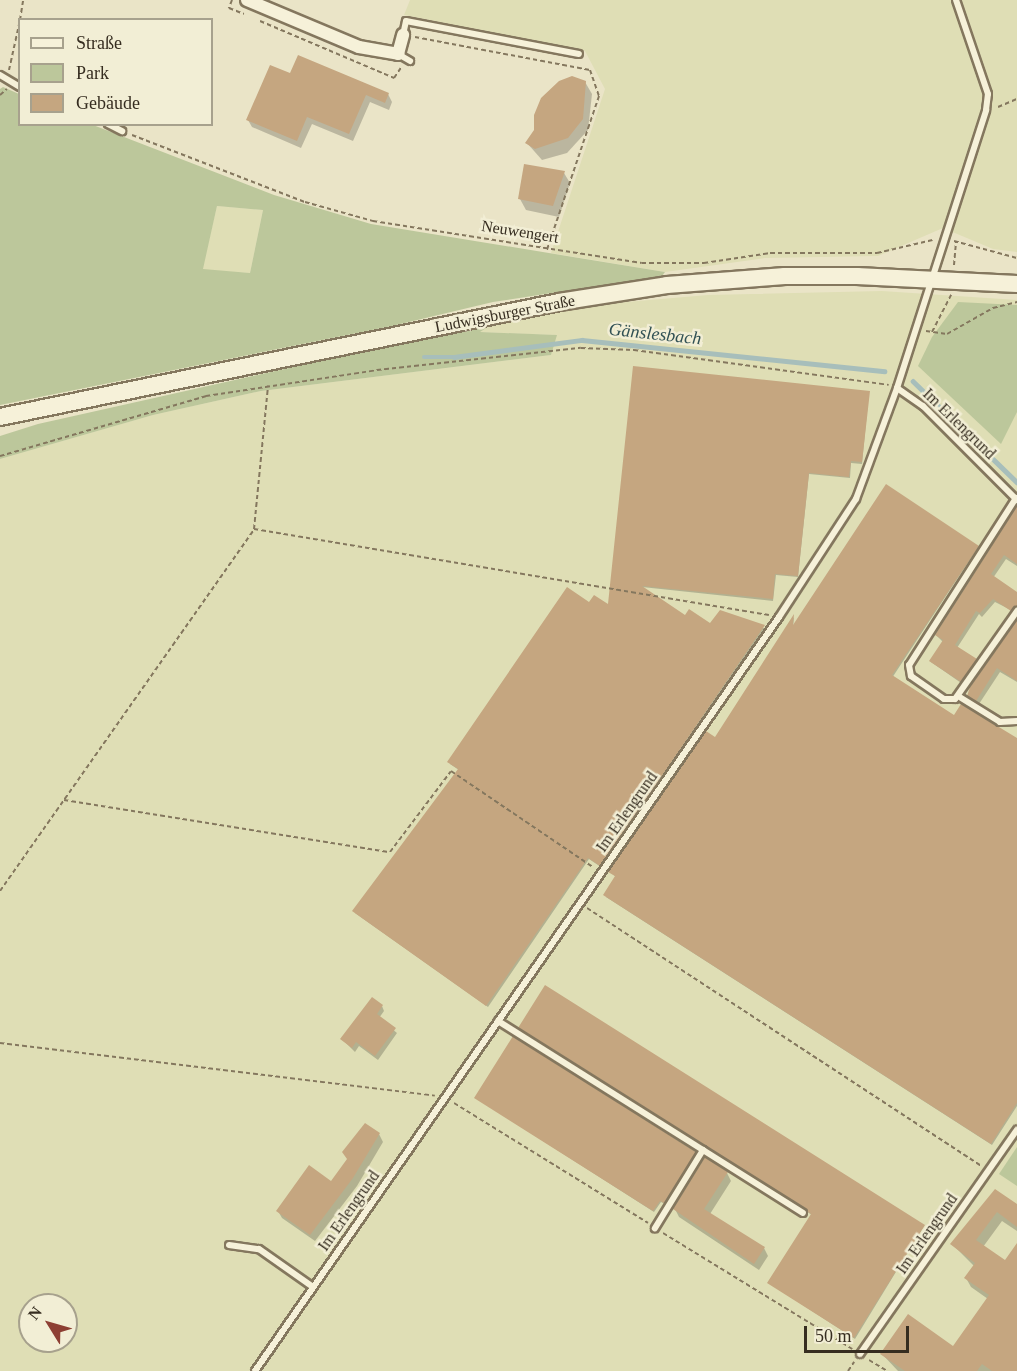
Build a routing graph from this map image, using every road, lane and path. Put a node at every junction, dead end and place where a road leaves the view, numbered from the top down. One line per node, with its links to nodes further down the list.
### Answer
1 (23, 0): 6 (path)
2 (232, 0): 5 (path)
3 (247, 0): 9 (street)
4 (956, 0): 15 (lane)
5 (229, 8)
6 (20, 18)
7 (18, 26): 12 (path)
8 (403, 35): 9 (street); 10 (lane); 20 (path)
9 (398, 54): 11 (lane)
10 (579, 54)
11 (410, 62)
12 (2, 76): 13 (lane)
13 (18, 86)
14 (1017, 99): 15 (path)
15 (986, 110): 18 (lane)
16 (112, 126): 17 (lane)
17 (122, 131): 20 (path, Neuwengert)
18 (943, 240): 20 (path, Neuwengert); 22 (lane)
19 (956, 241): 21 (path)
20 (547, 250)
21 (1017, 258)
22 (930, 280): 23 (main road, Ludwigsburger Straße); 27 (lane); 28 (main road, Ludwigsburger Straße)
23 (1017, 284)
24 (1017, 302): 25 (path)
25 (933, 332)
26 (268, 386): 27 (path); 29 (path); 31 (path)
27 (897, 388): 30 (lane, Im Erlengrund); 33 (lane, Im Erlengrund)
28 (0, 417)
29 (0, 456)
30 (1016, 499): 34 (lane)
31 (254, 529): 33 (path); 36 (path)
32 (1017, 611): 34 (lane)
33 (779, 617): 37 (lane, Im Erlengrund)
34 (958, 696): 35 (lane)
35 (1017, 721)
36 (64, 800): 37 (path); 38 (path)
37 (601, 873): 39 (lane, Im Erlengrund)
38 (0, 891)
39 (579, 904): 40 (lane, Im Erlengrund); 45 (path)
40 (498, 1021): 42 (lane, Im Erlengrund); 44 (lane)
41 (0, 1043): 42 (path)
42 (444, 1097): 49 (lane, Im Erlengrund)
43 (1017, 1130): 45 (lane, Im Erlengrund)
44 (703, 1150): 46 (lane); 47 (lane)
45 (988, 1170): 50 (lane, Im Erlengrund)
46 (803, 1214)
47 (655, 1228)
48 (229, 1245): 49 (lane)
49 (313, 1287): 51 (lane, Im Erlengrund)
50 (860, 1354)
51 (255, 1371)

